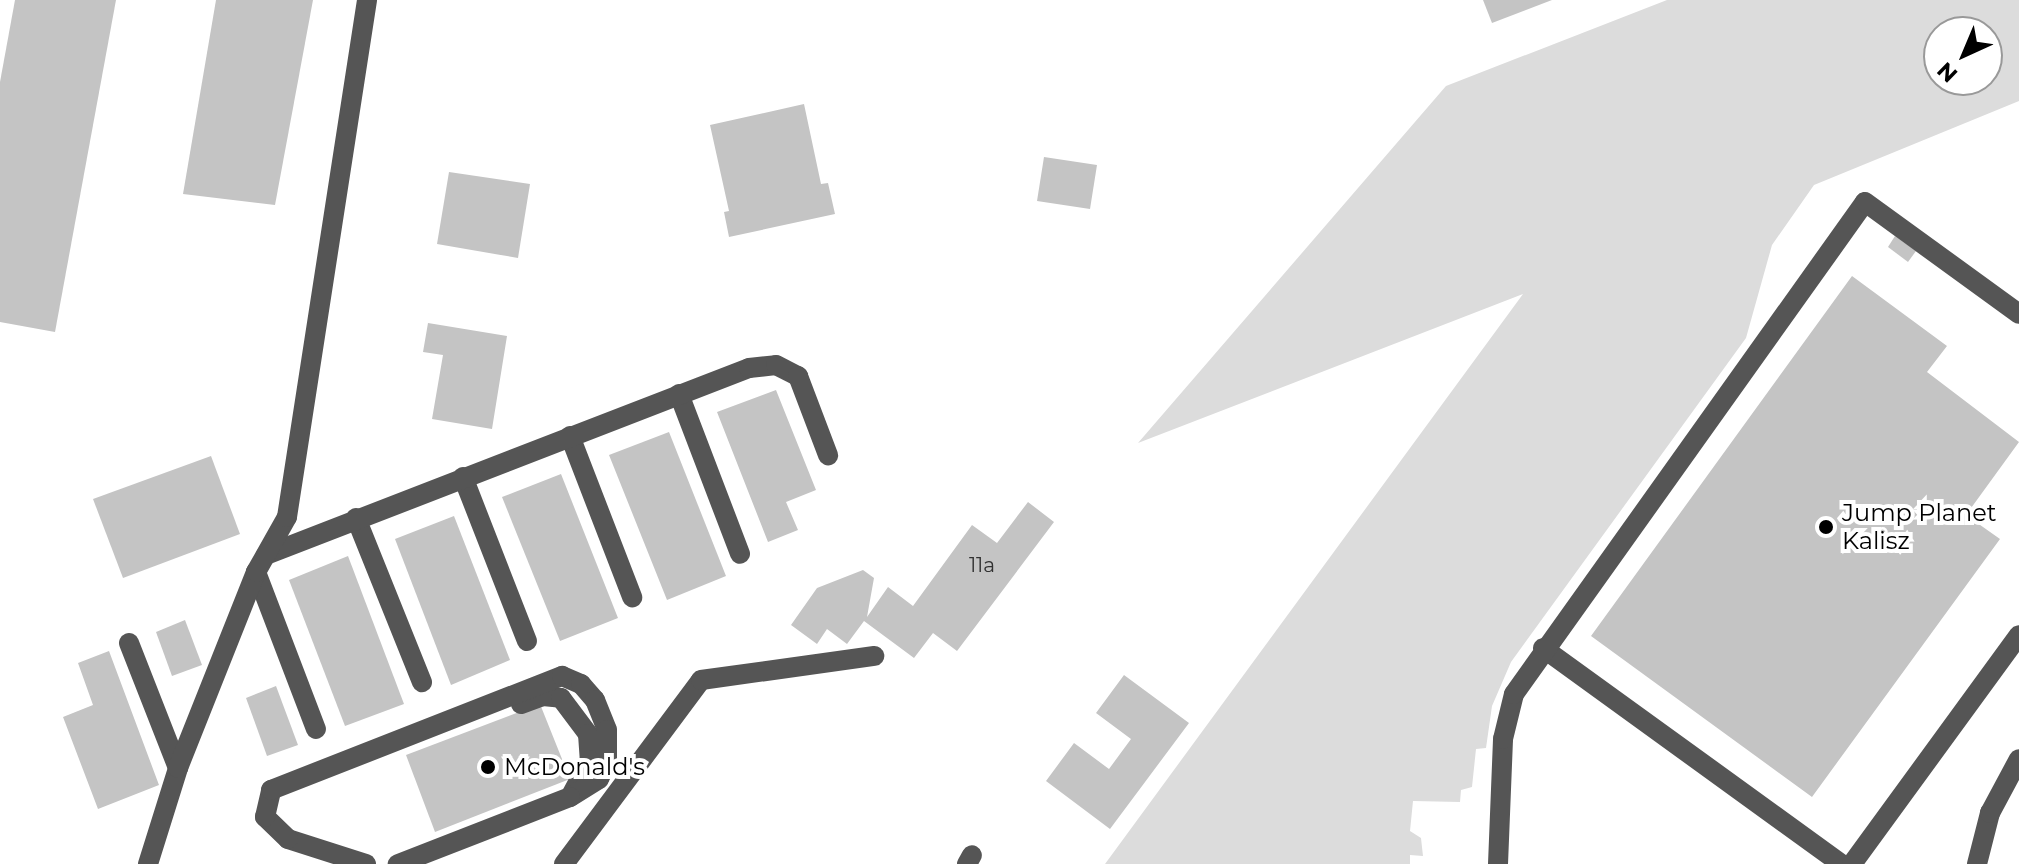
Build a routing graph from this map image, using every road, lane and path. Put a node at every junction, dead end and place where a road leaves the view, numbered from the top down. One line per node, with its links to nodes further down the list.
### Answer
1 (367, 0): 9 (lane)
2 (2019, 314): 14 (lane)
3 (679, 394): 4 (lane); 5 (lane); 8 (lane)
4 (570, 436): 6 (lane); 10 (lane)
5 (828, 455)
6 (463, 477): 7 (lane); 12 (lane)
7 (356, 518): 9 (lane); 16 (lane)
8 (740, 554)
9 (261, 563): 17 (lane); 19 (lane)
10 (632, 597)
11 (2019, 635): 26 (lane)
12 (527, 641)
13 (129, 643): 19 (lane)
14 (1543, 648): 24 (lane); 25 (lane)
15 (874, 656): 23 (lane)
16 (422, 682)
17 (316, 729)
18 (2019, 759): 27 (lane)
19 (178, 768): 20 (lane)
20 (148, 864)
21 (366, 864): 22 (lane)
22 (398, 864)
23 (564, 864)
24 (1498, 864)
25 (1841, 864)
26 (1852, 864)
27 (1977, 864)

